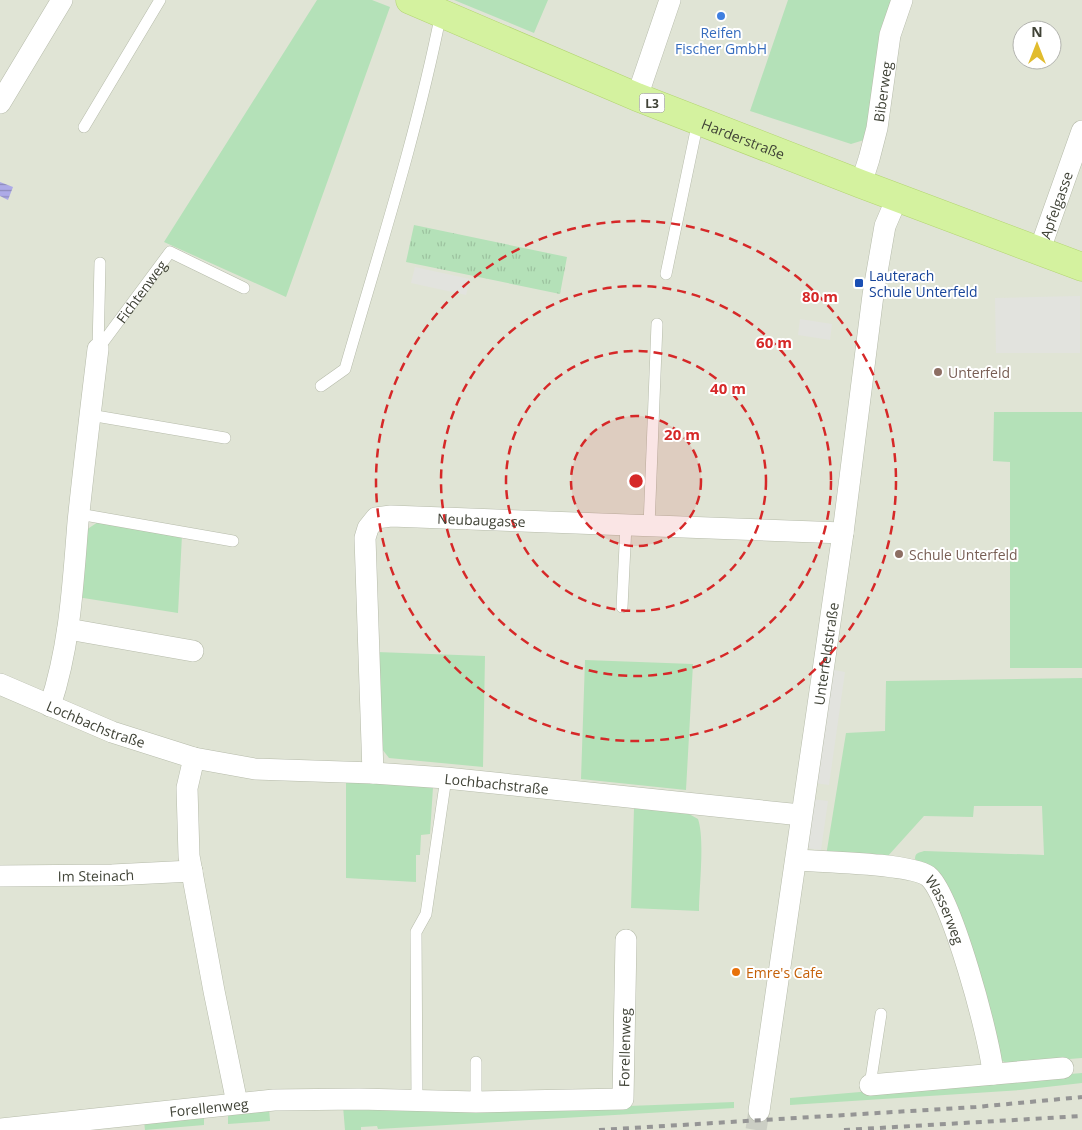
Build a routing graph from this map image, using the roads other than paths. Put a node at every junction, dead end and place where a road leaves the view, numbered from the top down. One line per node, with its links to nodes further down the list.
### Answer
1 (62, 0): 8 (street)
2 (160, 0): 10 (lane)
3 (670, 0): 7 (street)
4 (902, 0): 12 (street, Biberweg)
5 (414, 1): 6 (main road, Harderstraße / L3)
6 (441, 13): 7 (main road, Harderstraße / L3); 21 (lane)
7 (637, 97): 9 (main road, Harderstraße / L3)
8 (0, 103)
9 (698, 122): 12 (main road, Harderstraße / L3); 17 (lane)
10 (84, 127)
11 (1082, 131): 14 (street, Apfelgasse)
12 (861, 184): 13 (main road, Harderstraße / L3)
13 (897, 198): 14 (main road, Harderstraße / L3); 27 (street, Unterfeldstraße)
14 (1039, 252): 16 (main road, Harderstraße / L3)
15 (100, 263): 20 (lane, Fichtenweg)
16 (1082, 267)
17 (666, 274)
18 (244, 288): 20 (lane, Fichtenweg)
19 (657, 324): 26 (lane)
20 (98, 349): 22 (street, Fichtenweg)
21 (321, 386)
22 (90, 415): 23 (lane); 24 (street, Fichtenweg)
23 (226, 438)
24 (79, 514): 28 (lane); 30 (street, Fichtenweg)
25 (626, 525): 26 (street, Neubaugasse); 29 (lane); 35 (street, Neubaugasse)
26 (649, 526): 27 (street, Neubaugasse)
27 (843, 533): 37 (street, Unterfeldstraße)
28 (233, 541)
29 (622, 607)
30 (68, 629): 31 (street); 33 (street, Fichtenweg)
31 (193, 650)
32 (0, 684): 33 (street, Lochbachstraße)
33 (50, 706): 34 (street, Lochbachstraße)
34 (194, 758): 35 (street, Lochbachstraße); 39 (street)
35 (373, 772): 36 (street, Lochbachstraße)
36 (446, 778): 37 (street, Lochbachstraße); 47 (lane)
37 (801, 815): 38 (street, Unterfeldstraße)
38 (796, 860): 45 (street, Wasserweg); 50 (street, Unterfeldstraße)
39 (192, 871): 40 (street, Im Steinach); 49 (street)
40 (0, 876)
41 (626, 940): 48 (street, Forellenweg)
42 (881, 1014): 46 (lane)
43 (476, 1062): 48 (lane)
44 (1064, 1068): 45 (street)
45 (993, 1074): 46 (street)
46 (870, 1085)
47 (417, 1100): 48 (street, Forellenweg); 49 (street, Forellenweg)
48 (476, 1102)
49 (237, 1103): 51 (street, Forellenweg)
50 (758, 1110)
51 (0, 1129)

